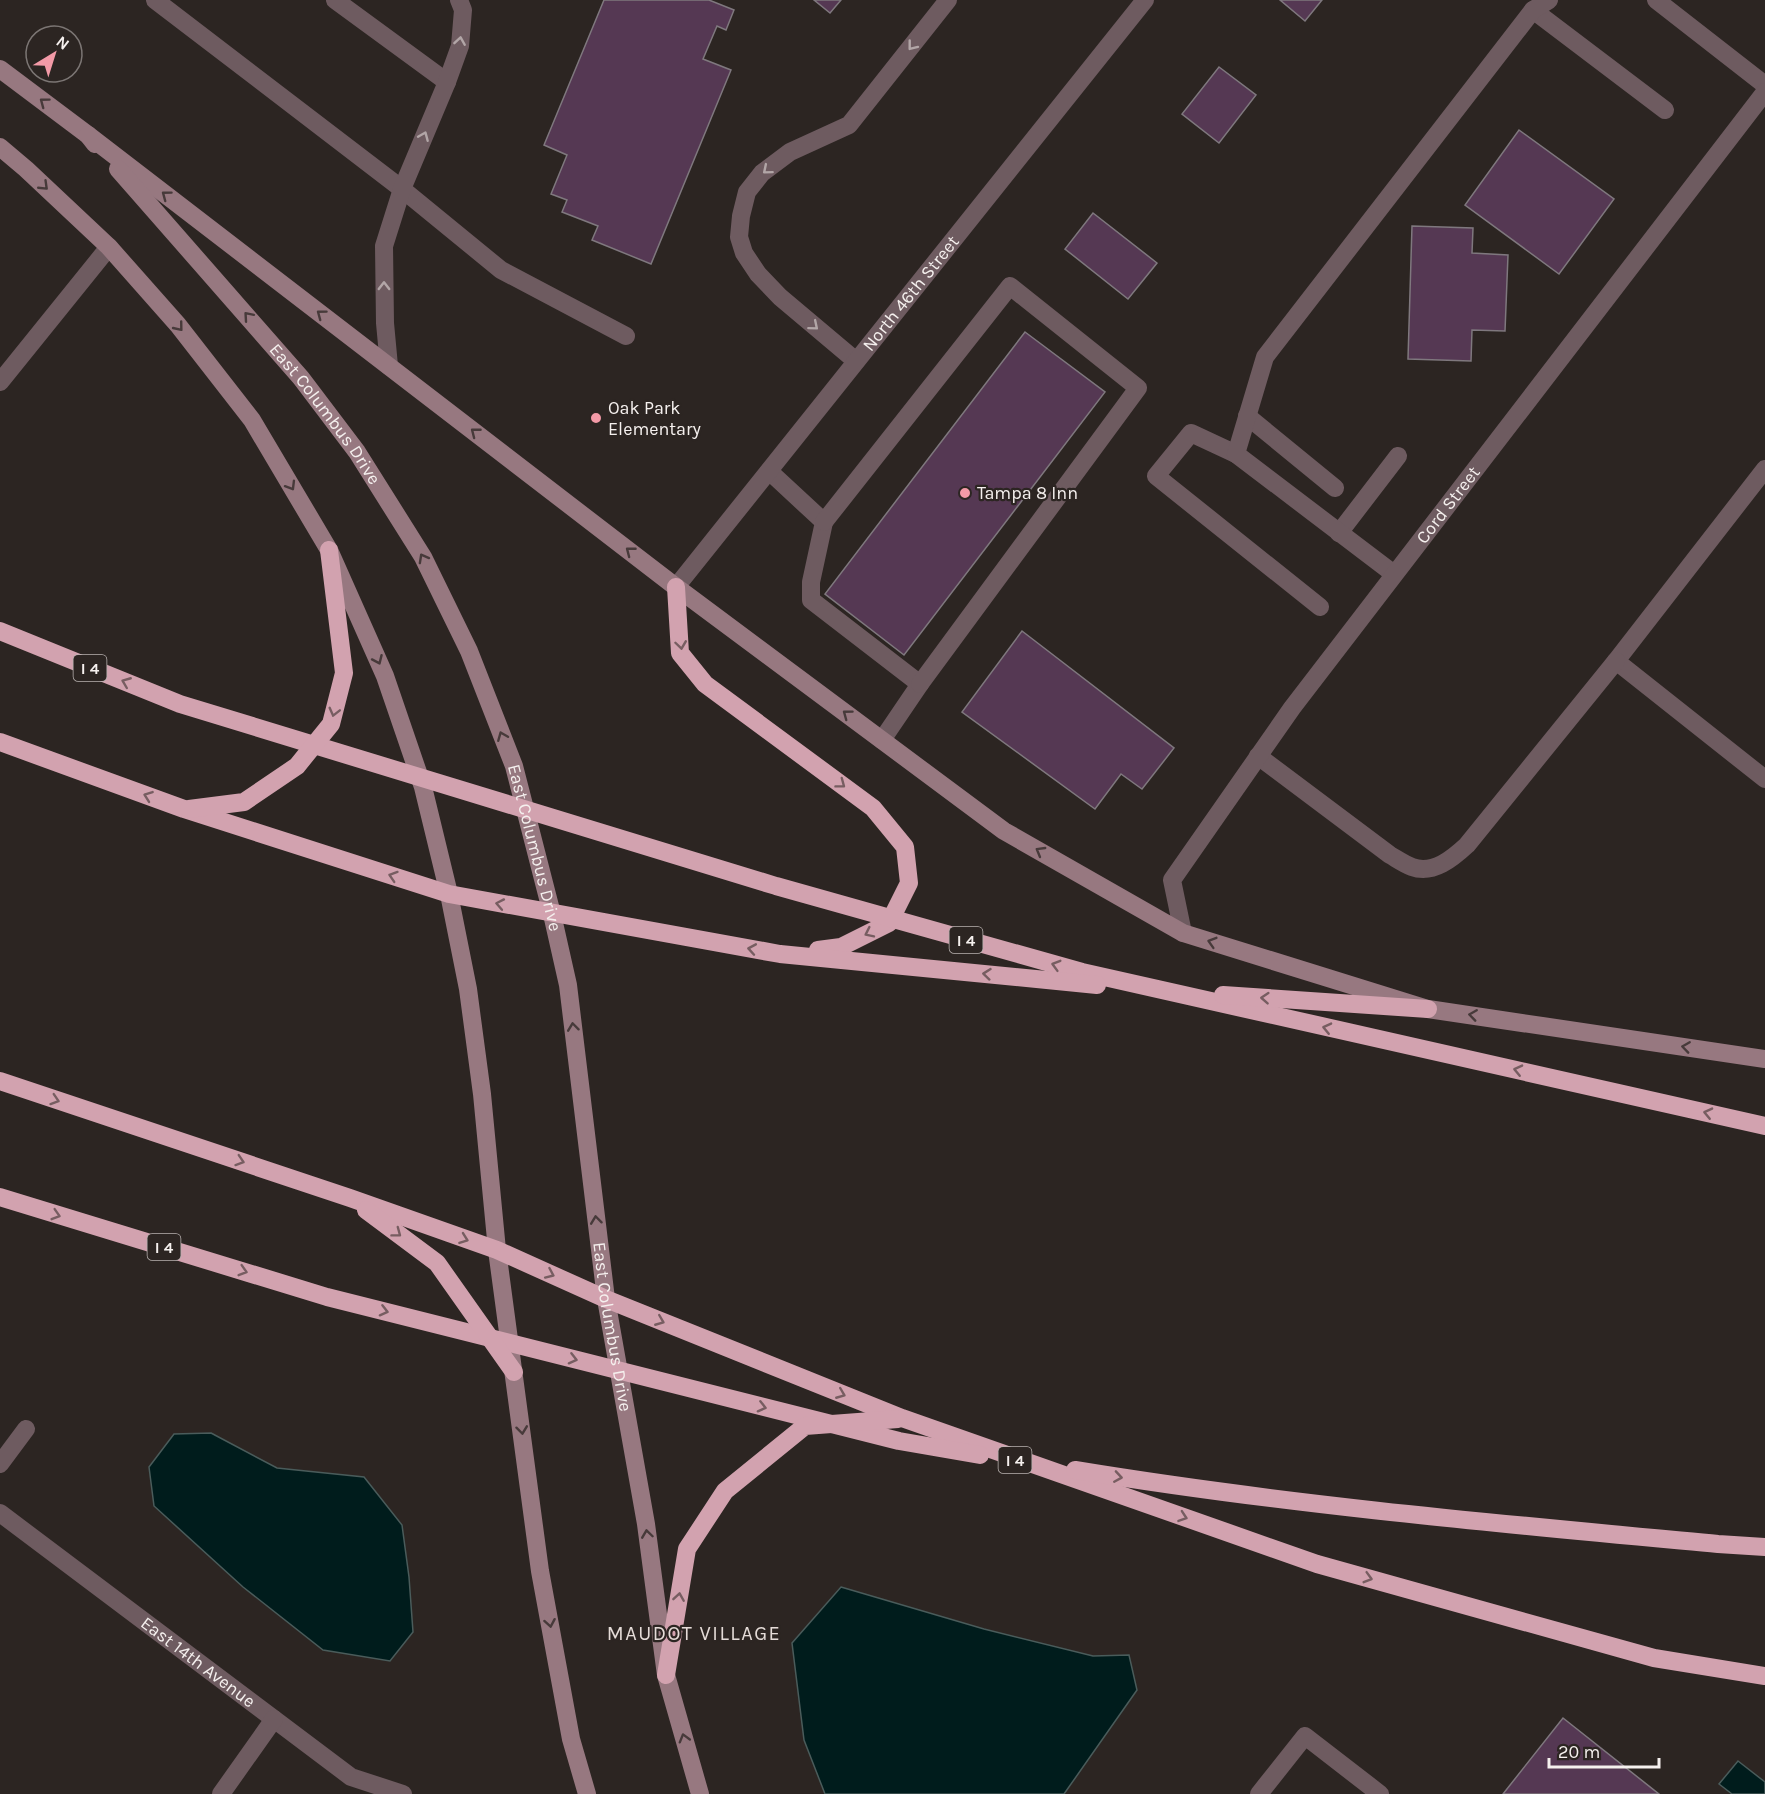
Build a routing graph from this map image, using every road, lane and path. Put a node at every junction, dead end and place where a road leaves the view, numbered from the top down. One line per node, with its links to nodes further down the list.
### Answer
1 (155, 0): 15 (street)
2 (334, 0): 9 (street)
3 (459, 0): 9 (street, one-way to 3)
4 (948, 0): 18 (street, one-way to 18)
5 (1145, 0): 18 (street, North 46th Street)
6 (1656, 0): 10 (street)
7 (1541, 5): 12 (street); 21 (street)
8 (0, 69): 13 (main road, East Columbus Drive, one-way to 8)
9 (447, 82): 15 (street, one-way to 9)
10 (1765, 85)
11 (1765, 92): 30 (street, Cord Street)
12 (1665, 110)
13 (88, 135): 19 (main road, one-way to 13); 42 (main road, East Columbus Drive, one-way to 13)
14 (0, 147): 16 (main road, one-way to 16)
15 (402, 189): 17 (street); 19 (street, one-way to 15)
16 (109, 247): 20 (street); 29 (main road, one-way to 29)
17 (626, 336)
18 (856, 362): 25 (street, North 46th Street)
19 (389, 366): 31 (main road, one-way to 19)
20 (0, 382)
21 (1247, 416): 22 (street); 26 (street)
22 (1236, 454): 28 (street); 32 (street)
23 (1398, 456): 28 (street)
24 (1765, 469): 34 (street)
25 (769, 471): 27 (street); 31 (street, North 46th Street)
26 (1335, 488)
27 (824, 522): 35 (street); 35 (street)
28 (1339, 533): 30 (street)
29 (329, 550): 40 (highway, one-way to 40); 41 (main road, one-way to 41)
30 (1394, 574): 38 (street, Cord Street)
31 (676, 587): 36 (main road, one-way to 31); 44 (highway, one-way to 44)
32 (1320, 607)
33 (0, 631): 48 (highway, I 4, one-way to 33)
34 (1616, 661): 38 (street); 39 (street)
35 (920, 684): 36 (street)
36 (882, 740): 43 (main road, one-way to 36)
37 (0, 742): 40 (highway, one-way to 37)
38 (1258, 756): 43 (street, Cord Street)
39 (1765, 779)
40 (184, 809): 41 (highway, one-way to 40)
41 (449, 894): 42 (highway, one-way to 41); 51 (main road)
42 (552, 914): 44 (highway, one-way to 42); 52 (main road, East Columbus Drive, one-way to 42)
43 (1183, 933): 45 (main road, one-way to 43)
44 (780, 954): 45 (highway, one-way to 44)
45 (1428, 1008): 46 (main road, one-way to 45)
46 (1765, 1059)
47 (0, 1081): 50 (highway, one-way to 50)
48 (1765, 1126)
49 (0, 1197): 58 (highway, I 4, one-way to 58)
50 (350, 1198): 51 (highway, one-way to 51); 53 (highway, one-way to 53)
51 (497, 1250): 52 (highway, one-way to 52); 53 (main road)
52 (606, 1299): 54 (highway, one-way to 54); 59 (main road, East Columbus Drive, one-way to 52)
53 (514, 1372): 64 (main road, one-way to 64)
54 (902, 1418): 59 (highway, one-way to 54); 60 (highway, one-way to 60)
55 (26, 1429): 56 (street)
56 (0, 1464)
57 (0, 1513): 61 (street, East 14th Avenue)
58 (1765, 1547)
59 (666, 1675): 65 (main road, East Columbus Drive, one-way to 59)
60 (1765, 1676)
61 (274, 1719): 62 (street); 63 (street, East 14th Avenue)
62 (221, 1794)
63 (403, 1794)
64 (587, 1794)
65 (700, 1794)
66 (1259, 1794): 67 (street)
67 (1380, 1794)

